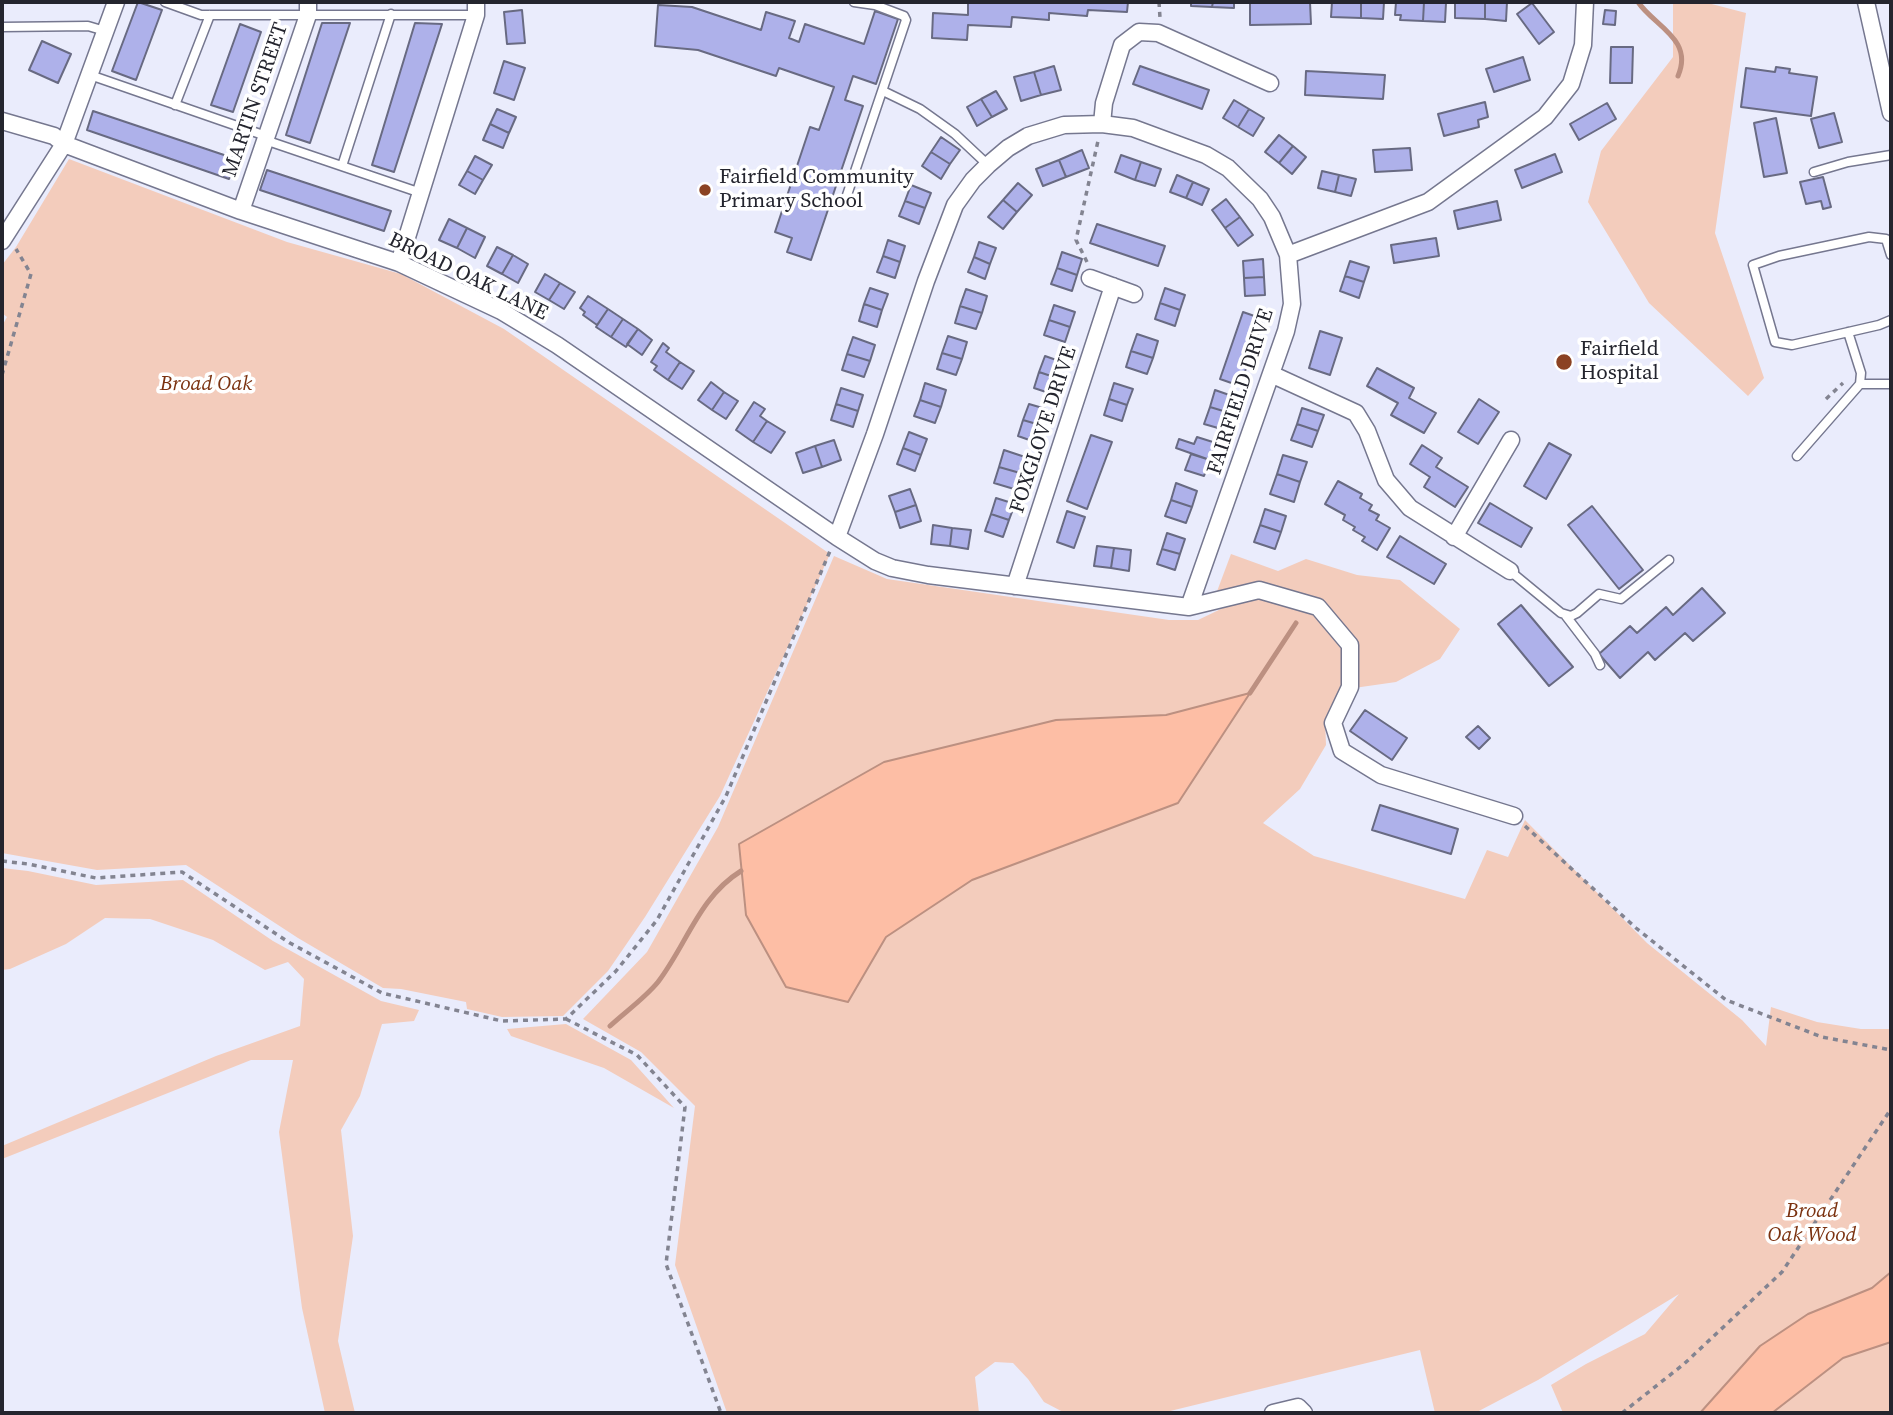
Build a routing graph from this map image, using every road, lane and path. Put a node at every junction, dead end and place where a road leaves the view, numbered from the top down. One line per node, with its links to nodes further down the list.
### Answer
1 (116, 2): 11 (street)
2 (165, 2): 9 (lane)
3 (854, 2): 15 (lane)
4 (1585, 2): 30 (street)
5 (1866, 2): 12 (street)
6 (308, 8): 8 (lane); 9 (lane); 20 (street, MARTIN STREET)
7 (476, 8): 8 (lane); 26 (street)
8 (391, 14): 24 (lane)
9 (210, 15): 16 (lane)
10 (2, 27): 11 (lane)
11 (105, 31): 13 (street)
12 (1885, 62): 17 (street)
13 (90, 75): 16 (lane); 21 (street)
14 (1270, 83): 19 (street)
15 (883, 91): 23 (lane); 27 (lane)
16 (175, 105): 20 (lane)
17 (1891, 113)
18 (2, 121): 21 (street, BROAD OAK LANE)
19 (1102, 124): 23 (street, FAIRFIELD DRIVE); 30 (street, FAIRFIELD DRIVE); 33 (path)
20 (266, 138): 24 (lane); 28 (street, MARTIN STREET)
21 (64, 144): 28 (street, BROAD OAK LANE); 29 (street)
22 (1891, 155): 25 (lane)
23 (988, 165): 44 (street, FAIRFIELD DRIVE)
24 (342, 166): 26 (lane)
25 (1814, 172)
26 (421, 193): 32 (street)
27 (845, 201)
28 (241, 211): 32 (street, BROAD OAK LANE)
29 (4, 238): 39 (path)
30 (1288, 255): 38 (street, FAIRFIELD DRIVE)
31 (1891, 255): 37 (lane)
32 (399, 263): 44 (street, BROAD OAK LANE)
33 (1090, 278): 34 (street)
34 (1113, 286): 35 (street); 48 (street, FOXGLOVE DRIVE)
35 (1134, 294)
36 (1891, 320): 37 (lane)
37 (1848, 332): 41 (lane)
38 (1271, 374): 45 (street); 49 (street, FAIRFIELD DRIVE)
39 (2, 375)
40 (1891, 383): 41 (lane)
41 (1860, 384): 43 (lane)
42 (1511, 440): 45 (street)
43 (1797, 456)
44 (837, 537): 48 (street); 54 (path)
45 (1454, 537): 47 (street)
46 (1670, 560): 50 (lane)
47 (1510, 571): 50 (lane)
48 (1015, 586): 49 (street)
49 (1189, 607): 52 (street)
50 (1566, 616): 51 (lane)
51 (1600, 665)
52 (1514, 816): 55 (path)
53 (2, 861): 54 (path)
54 (566, 1019): 57 (path)
55 (1891, 1050)
56 (1891, 1109): 60 (path)
57 (720, 1413)
58 (1273, 1413): 59 (street)
59 (1304, 1413)
60 (1622, 1413)

